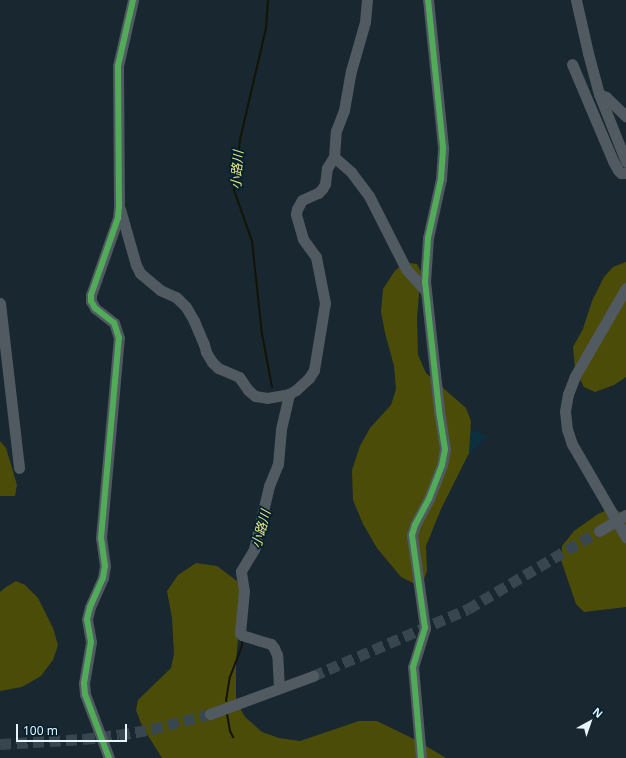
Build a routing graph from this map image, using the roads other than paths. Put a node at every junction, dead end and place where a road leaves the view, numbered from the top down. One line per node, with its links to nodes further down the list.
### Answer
1 (133, 0): 11 (street)
2 (367, 0): 8 (street)
3 (428, 0): 13 (street)
4 (576, 0): 6 (street)
5 (572, 64): 10 (street)
6 (599, 94): 7 (street); 9 (street)
7 (626, 116)
8 (334, 158): 13 (street); 15 (street)
9 (626, 162)
10 (626, 172)
11 (119, 207): 15 (street); 23 (street)
12 (626, 288): 17 (street)
13 (426, 291): 24 (street)
14 (0, 303): 16 (street)
15 (289, 394): 21 (street)
16 (19, 468)
17 (623, 517): 18 (street); 19 (street)
18 (599, 531)
19 (626, 537)
20 (313, 676): 21 (street)
21 (279, 688): 22 (street)
22 (210, 714)
23 (109, 758)
24 (421, 758)

